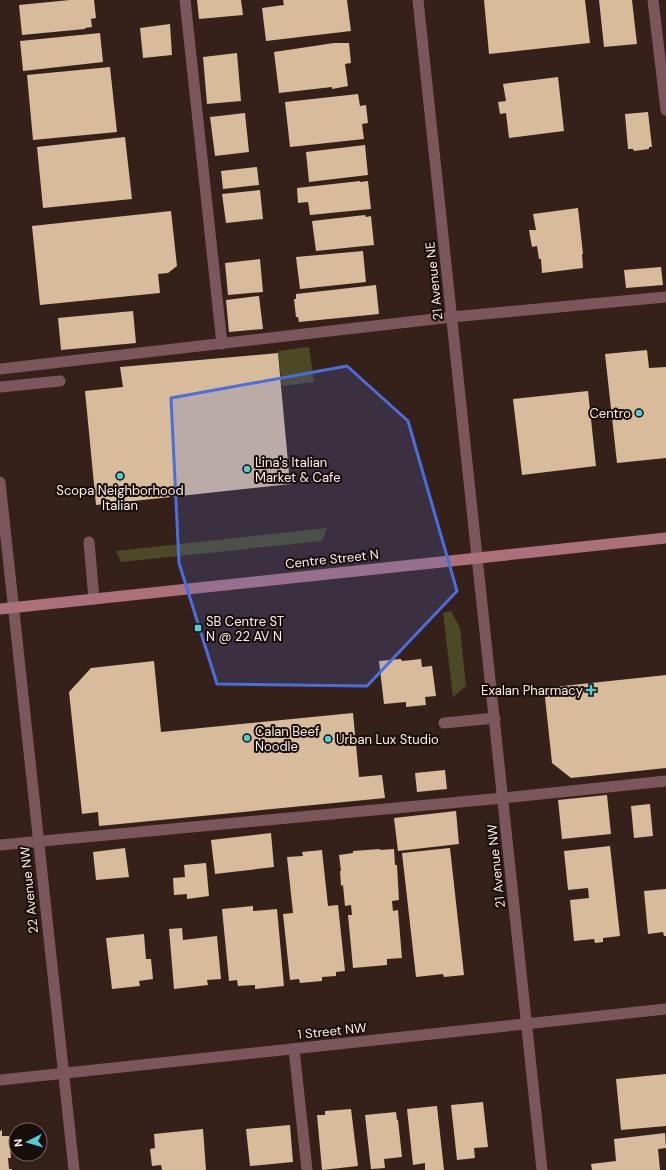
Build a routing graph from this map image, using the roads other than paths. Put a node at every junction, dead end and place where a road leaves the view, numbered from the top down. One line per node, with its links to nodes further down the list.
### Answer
1 (185, 0): 7 (street)
2 (418, 0): 6 (street, 21 Avenue NE)
3 (653, 0): 4 (street)
4 (666, 110)
5 (666, 297): 6 (street)
6 (452, 317): 7 (street); 14 (street, 21 Avenue NE)
7 (222, 344): 8 (street)
8 (0, 369)
9 (60, 381): 10 (street)
10 (0, 387)
11 (0, 482): 16 (street, 22 Avenue NW)
12 (666, 538): 14 (main road, Centre Street N)
13 (89, 542): 15 (street)
14 (478, 559): 15 (main road, Centre Street N); 18 (street, 21 Avenue NW)
15 (94, 598): 16 (main road, Centre Street N)
16 (13, 607): 17 (main road, Centre Street N); 22 (street, 22 Avenue NW)
17 (0, 608)
18 (495, 718): 19 (street); 21 (street, 21 Avenue NW)
19 (444, 723)
20 (666, 781): 21 (street)
21 (503, 798): 22 (street); 25 (street, 21 Avenue NW)
22 (38, 841): 23 (street); 27 (street, 22 Avenue NW)
23 (0, 845)
24 (666, 1010): 25 (street, 1 Street NW)
25 (527, 1024): 26 (street, 1 Street NW); 31 (street, 21 Avenue NW)
26 (294, 1049): 27 (street, 1 Street NW); 30 (street)
27 (64, 1073): 28 (street, 1 Street NW); 29 (street, 22 Avenue NW)
28 (0, 1080)
29 (74, 1170)
30 (307, 1170)
31 (542, 1170)

